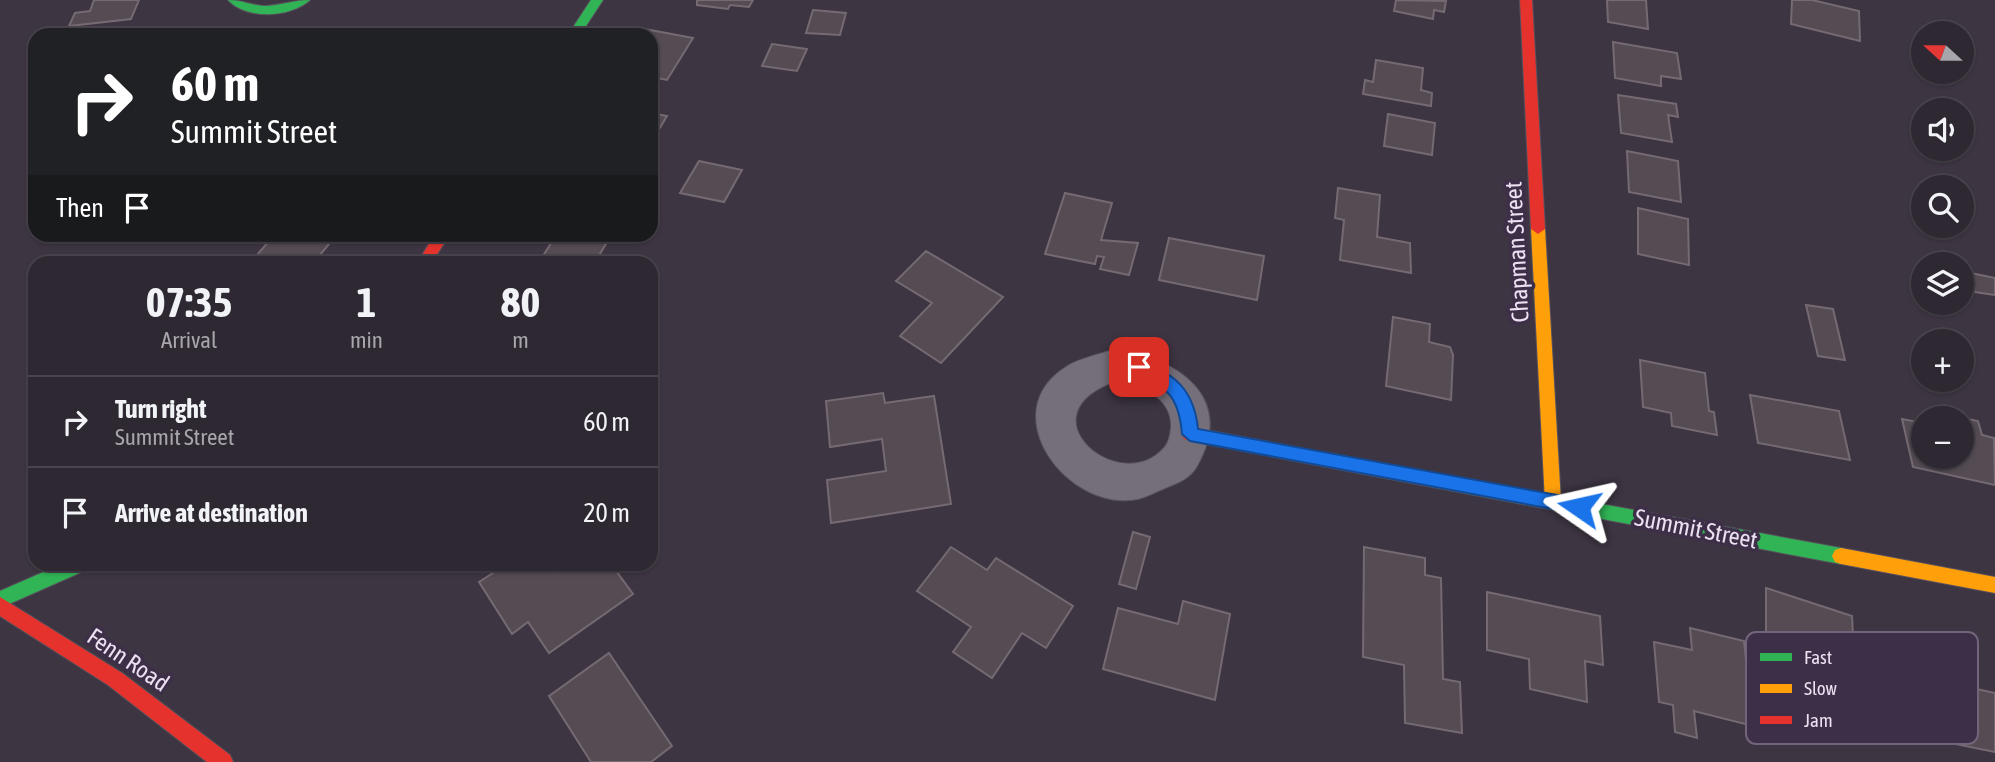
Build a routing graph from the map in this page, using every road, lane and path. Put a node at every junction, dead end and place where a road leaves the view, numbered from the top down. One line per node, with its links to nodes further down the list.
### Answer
1 (234, 0): 2 (street)
2 (304, 0)
3 (597, 0): 5 (street)
4 (1527, 0): 7 (street, Chapman Street)
5 (579, 28)
6 (1190, 434): 7 (street, Summit Street)
7 (1553, 502): 9 (street, Summit Street)
8 (64, 571): 10 (street)
9 (1995, 585)
10 (0, 600)
11 (0, 607): 12 (street, Fenn Road)
12 (223, 762)

